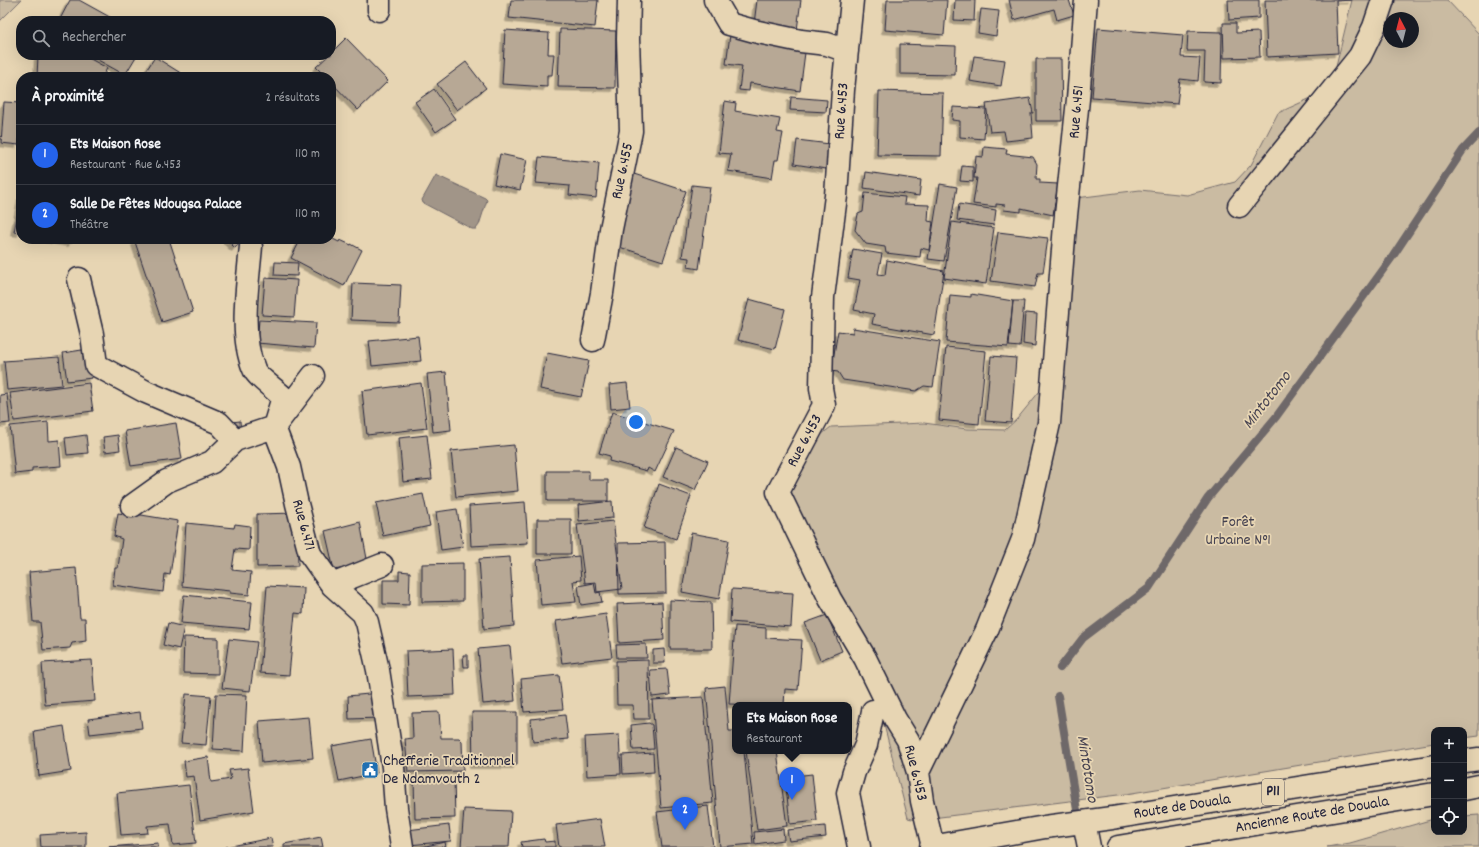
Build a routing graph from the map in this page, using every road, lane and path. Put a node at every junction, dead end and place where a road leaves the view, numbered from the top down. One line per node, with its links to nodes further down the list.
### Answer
1 (629, 0): 10 (street, Rue 6.455)
2 (715, 0): 6 (street)
3 (852, 0): 6 (street, Rue 6.453)
4 (1086, 0): 21 (street, Rue 6.451)
5 (1383, 0): 7 (street)
6 (847, 51): 21 (street, Rue 6.453)
7 (1239, 206)
8 (251, 246): 12 (street)
9 (80, 279): 13 (street)
10 (592, 340)
11 (313, 376): 12 (street)
12 (274, 427): 13 (street); 16 (street, Rue 6.471)
13 (235, 440): 14 (street)
14 (132, 506)
15 (382, 565): 16 (street)
16 (332, 585): 26 (street, Rue 6.471)
17 (873, 711): 27 (street)
18 (1479, 759): 19 (street)
19 (1467, 761)
20 (1431, 766): 25 (street, Route de Douala / P11)
21 (918, 772): 28 (street, Rue 6.453)
22 (1479, 786): 23 (street)
23 (1467, 788)
24 (1431, 795): 30 (street, Ancienne Route de Douala / P11)
25 (1084, 822): 28 (street, Route de Douala / P11); 29 (street)
26 (402, 847)
27 (859, 847)
28 (932, 847)
29 (1089, 847)
30 (1118, 847)

